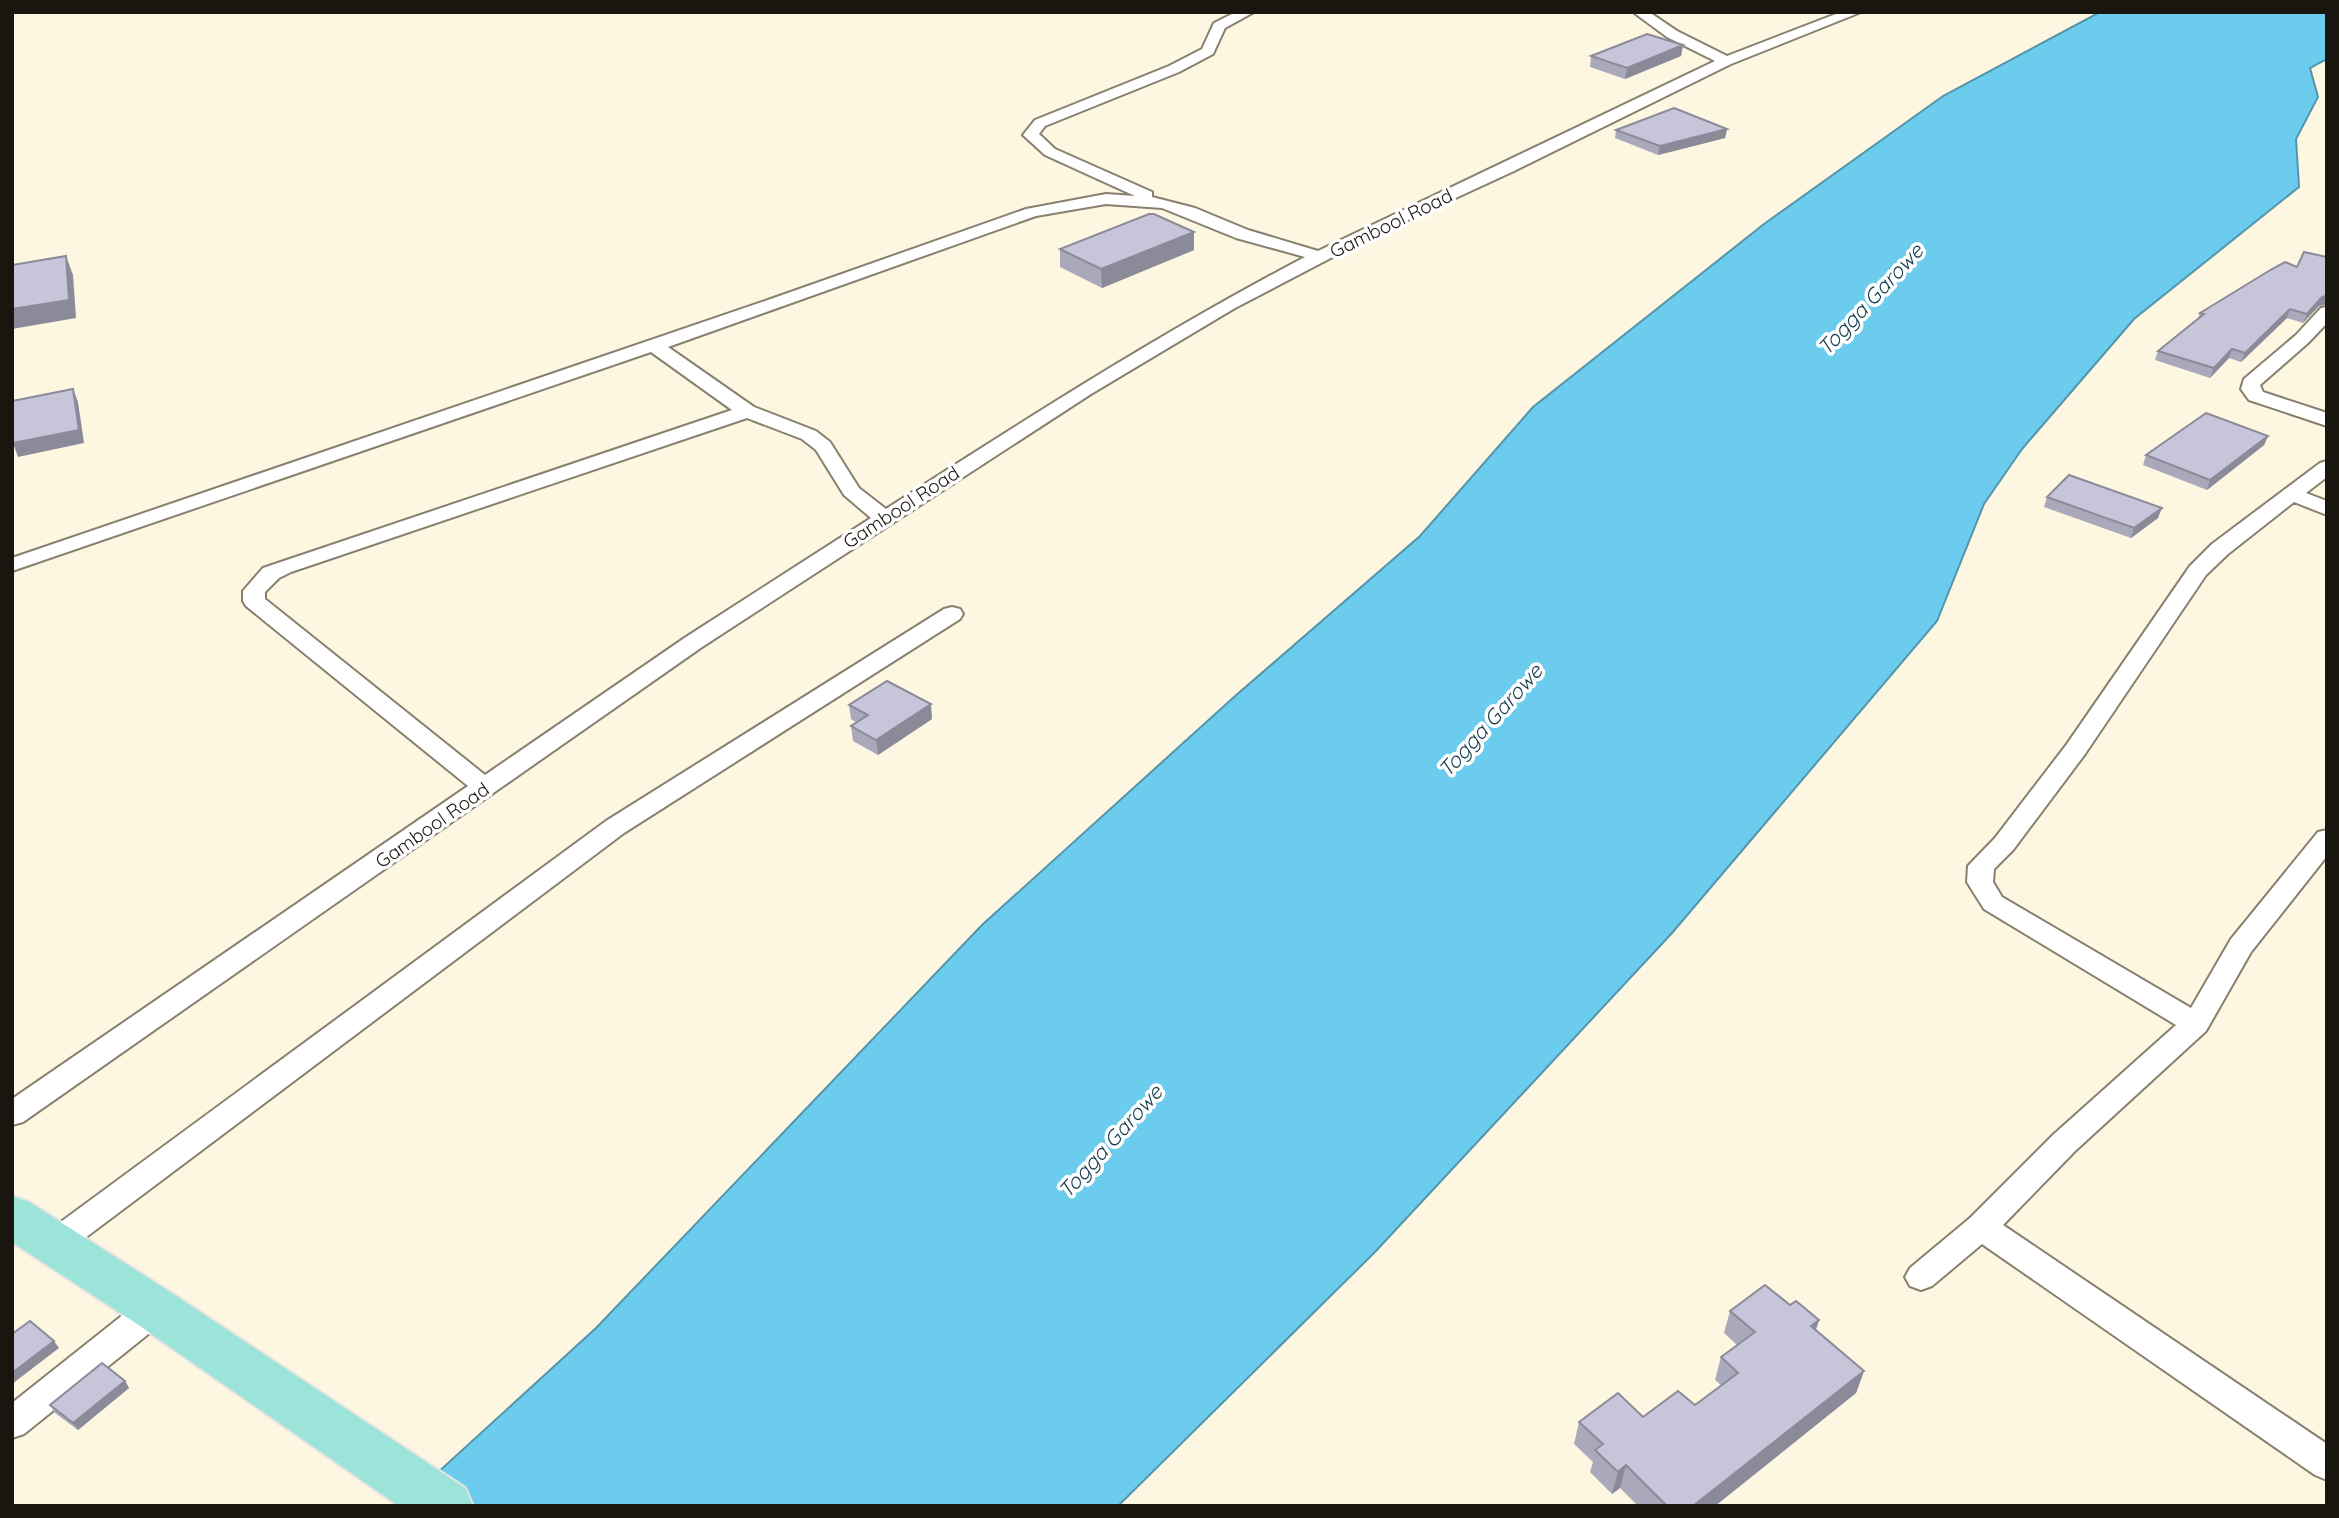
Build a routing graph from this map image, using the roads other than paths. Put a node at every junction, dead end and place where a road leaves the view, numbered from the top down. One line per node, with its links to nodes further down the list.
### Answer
1 (1247, 12): 5 (street)
2 (1640, 12): 4 (street)
3 (1854, 12): 4 (street, Gambool Road)
4 (1726, 61): 6 (street, Gambool Road)
5 (1164, 203): 6 (street); 9 (street)
6 (1322, 257): 16 (street, Gambool Road)
7 (2327, 312): 8 (street)
8 (2302, 339): 10 (street); 12 (street)
9 (652, 344): 11 (street); 17 (street)
10 (2327, 346)
11 (747, 411): 16 (street); 19 (street)
12 (2327, 420)
13 (2327, 467): 14 (street)
14 (2292, 494): 15 (street); 21 (street)
15 (2327, 509)
16 (884, 518): 19 (street, Gambool Road)
17 (12, 565)
18 (951, 614): 25 (street)
19 (486, 788): 22 (street, Gambool Road)
20 (2327, 838): 21 (street)
21 (2196, 1024): 24 (street)
22 (12, 1114)
23 (12, 1216): 25 (main road)
24 (1981, 1227): 26 (street); 29 (street)
25 (54, 1244): 27 (main road)
26 (1921, 1277)
27 (155, 1309): 28 (street); 30 (main road)
28 (12, 1423)
29 (2327, 1464)
30 (424, 1493)

